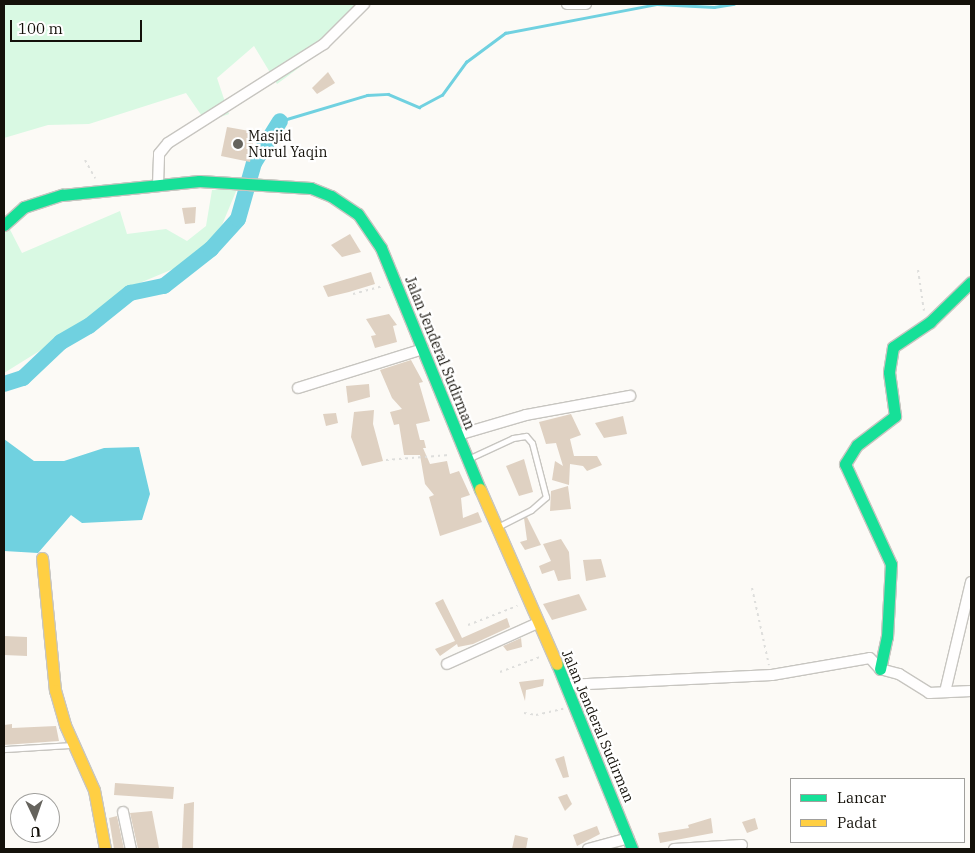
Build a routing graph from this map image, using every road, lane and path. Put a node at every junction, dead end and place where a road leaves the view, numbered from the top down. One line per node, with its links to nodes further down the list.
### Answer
1 (364, 4): 5 (street)
2 (566, 4): 3 (street)
3 (586, 4)
4 (85, 160): 6 (path)
5 (158, 185): 6 (main road, Jalan Jenderal Sudirman); 10 (main road, Jalan Jenderal Sudirman)
6 (103, 191): 7 (main road, Jalan Jenderal Sudirman)
7 (4, 225)
8 (918, 270): 12 (path)
9 (971, 282): 12 (main road)
10 (395, 285): 11 (path); 13 (main road, Jalan Jenderal Sudirman)
11 (354, 294)
12 (924, 326): 28 (main road)
13 (422, 349): 14 (street); 16 (main road, Jalan Jenderal Sudirman)
14 (298, 388)
15 (630, 396): 16 (street)
16 (458, 435): 17 (main road, Jalan Jenderal Sudirman)
17 (466, 456): 18 (path); 19 (main road, Jalan Jenderal Sudirman); 19 (lane)
18 (386, 460)
19 (499, 526): 23 (main road, Jalan Jenderal Sudirman)
20 (42, 558): 36 (main road)
21 (971, 582): 33 (street)
22 (752, 588): 30 (path)
23 (529, 601): 24 (main road, Jalan Jenderal Sudirman); 25 (path)
24 (538, 623): 26 (main road, Jalan Jenderal Sudirman); 27 (street)
25 (468, 625)
26 (552, 653): 29 (path); 31 (main road, Jalan Jenderal Sudirman)
27 (448, 664)
28 (880, 670): 30 (street); 33 (street)
29 (500, 672)
30 (772, 675): 31 (street)
31 (567, 686): 34 (main road, Jalan Jenderal Sudirman)
32 (971, 691): 33 (street)
33 (944, 692)
34 (576, 706): 35 (path); 39 (main road, Jalan Jenderal Sudirman)
35 (524, 713)
36 (74, 744): 37 (lane); 41 (main road)
37 (4, 750)
38 (123, 812): 42 (street)
39 (630, 844): 43 (street)
40 (742, 845): 44 (street)
41 (105, 849)
42 (131, 849)
43 (588, 849)
44 (674, 849)

